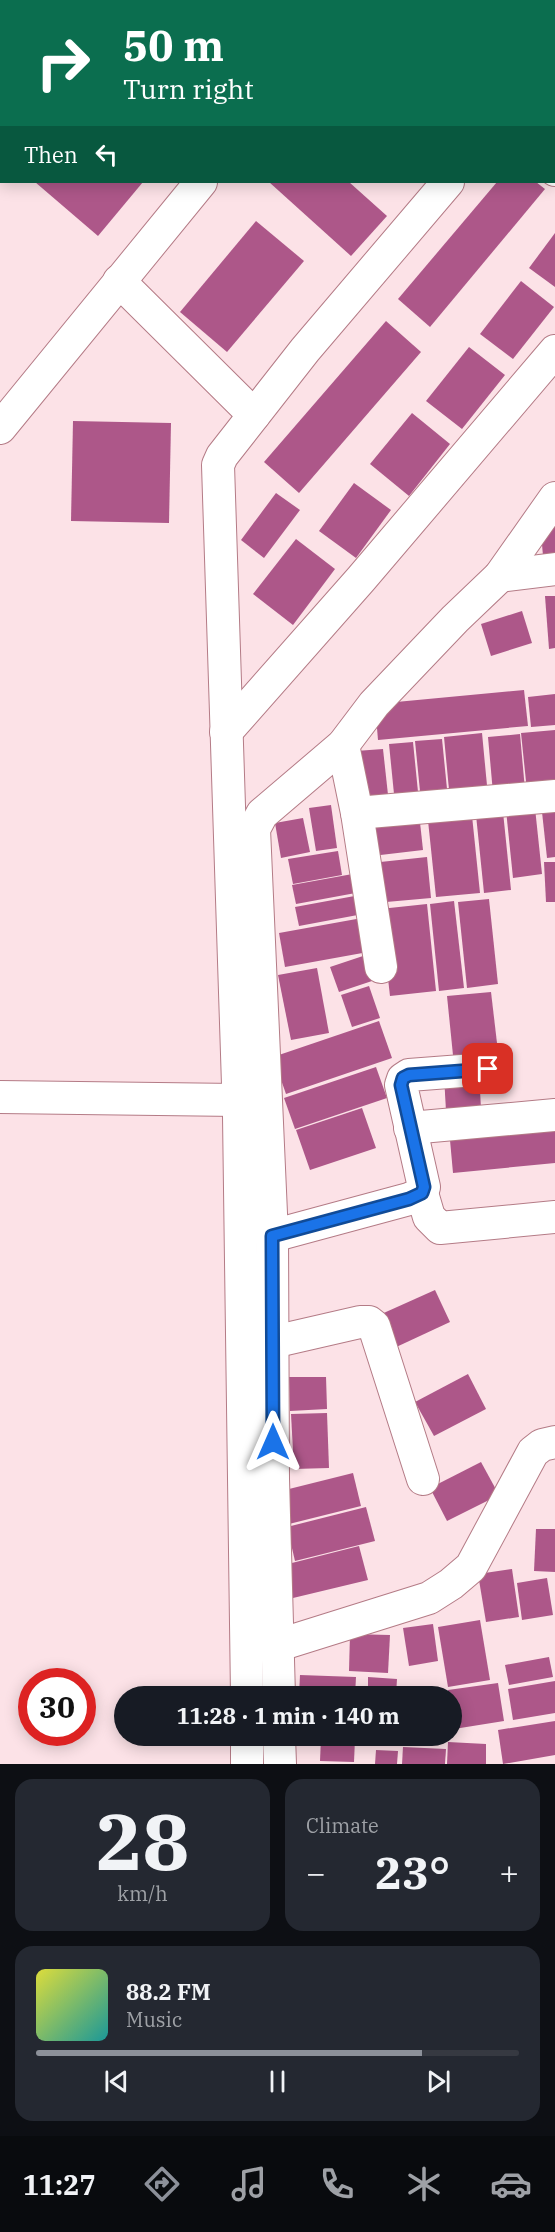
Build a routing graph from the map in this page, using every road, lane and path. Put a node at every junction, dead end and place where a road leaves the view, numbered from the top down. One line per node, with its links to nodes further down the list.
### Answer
1 (200, 183): 3 (street)
2 (447, 183): 5 (street)
3 (119, 280): 5 (street); 6 (street)
4 (555, 351): 10 (street)
5 (254, 415): 10 (street)
6 (0, 428)
7 (555, 498): 9 (street)
8 (555, 569): 9 (street)
9 (500, 576): 11 (street)
10 (226, 732): 17 (street)
11 (343, 745): 13 (street); 22 (street)
12 (555, 796): 13 (street)
13 (357, 813): 14 (street)
14 (381, 967)
15 (488, 1069): 19 (street)
16 (0, 1097): 17 (street)
17 (237, 1100): 27 (street)
18 (555, 1114): 19 (street)
19 (410, 1128): 20 (street)
20 (422, 1193): 21 (street); 22 (street)
21 (555, 1217)
22 (272, 1236): 23 (street)
23 (273, 1342): 25 (street); 26 (street)
24 (555, 1442): 26 (street)
25 (423, 1479)
26 (279, 1645): 28 (street)
27 (247, 1686)
28 (279, 1686)
29 (247, 1746): 31 (street)
30 (279, 1746): 32 (street)
31 (248, 1764)
32 (280, 1764)

